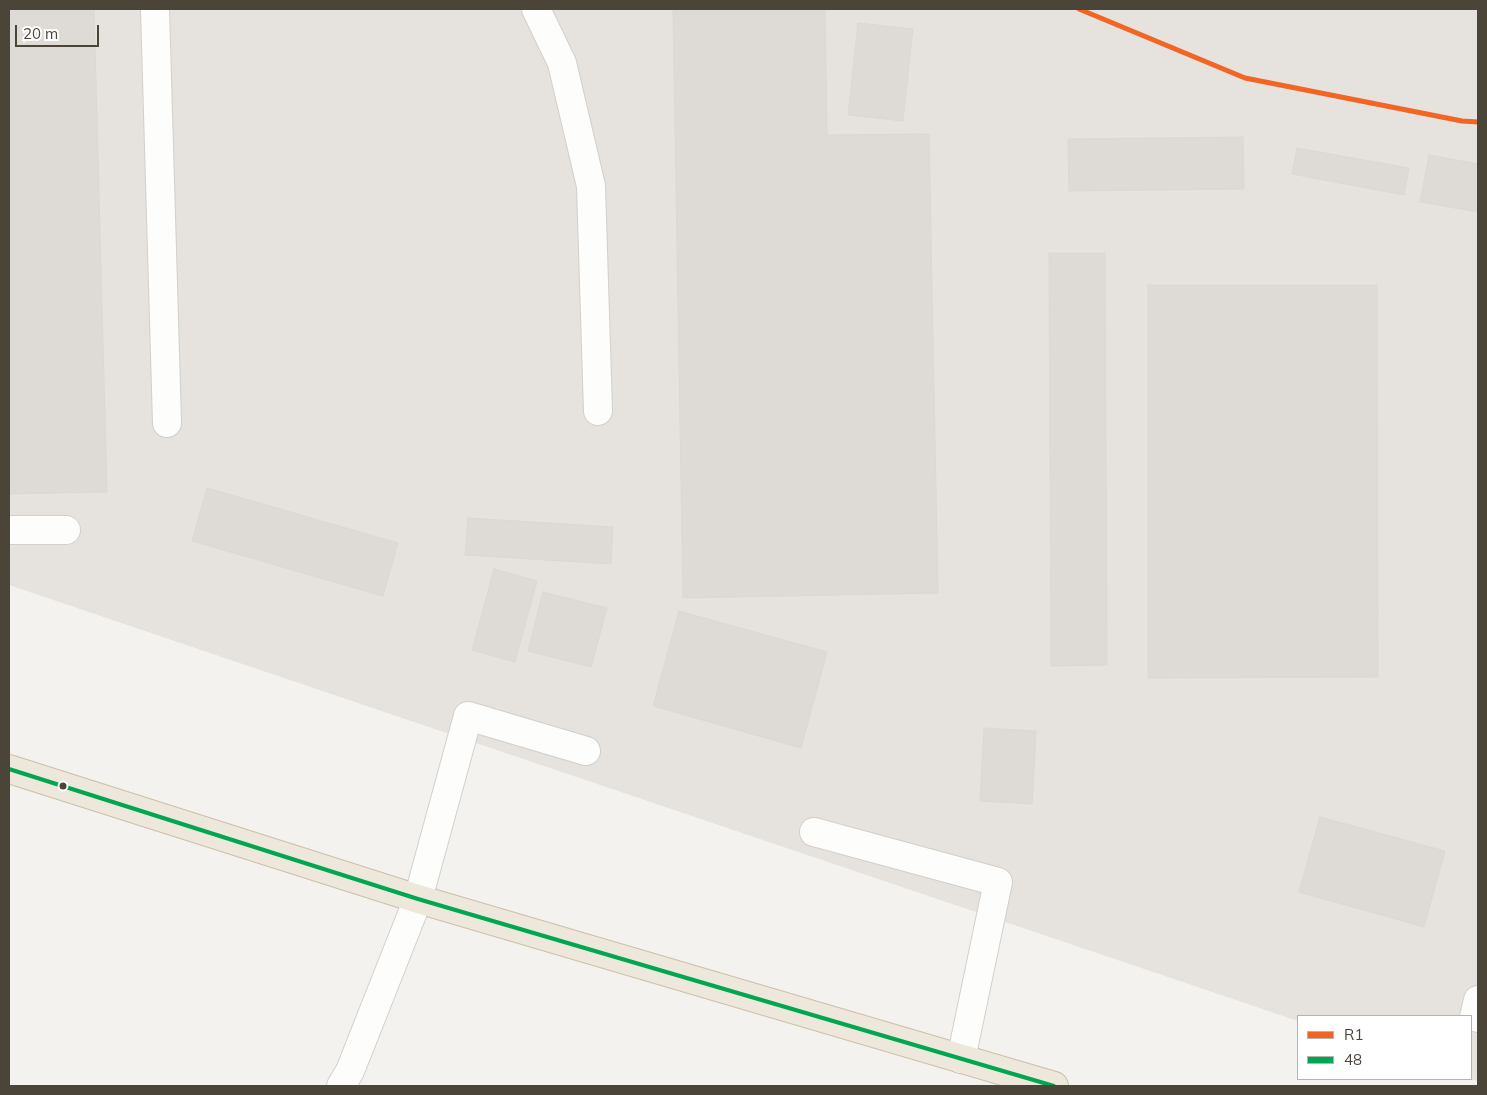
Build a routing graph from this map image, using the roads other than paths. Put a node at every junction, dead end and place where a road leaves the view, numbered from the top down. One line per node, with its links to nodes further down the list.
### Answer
1 (155, 9): 4 (street)
2 (536, 9): 3 (street)
3 (598, 411)
4 (167, 423)
5 (9, 530): 6 (street)
6 (66, 530)
7 (586, 750): 10 (street)
8 (9, 769): 10 (highway)
9 (814, 832): 13 (street)
10 (418, 899): 13 (highway); 14 (street)
11 (1478, 1000): 12 (street)
12 (1478, 1018)
13 (962, 1059): 15 (highway)
14 (341, 1086)
15 (1054, 1086)

